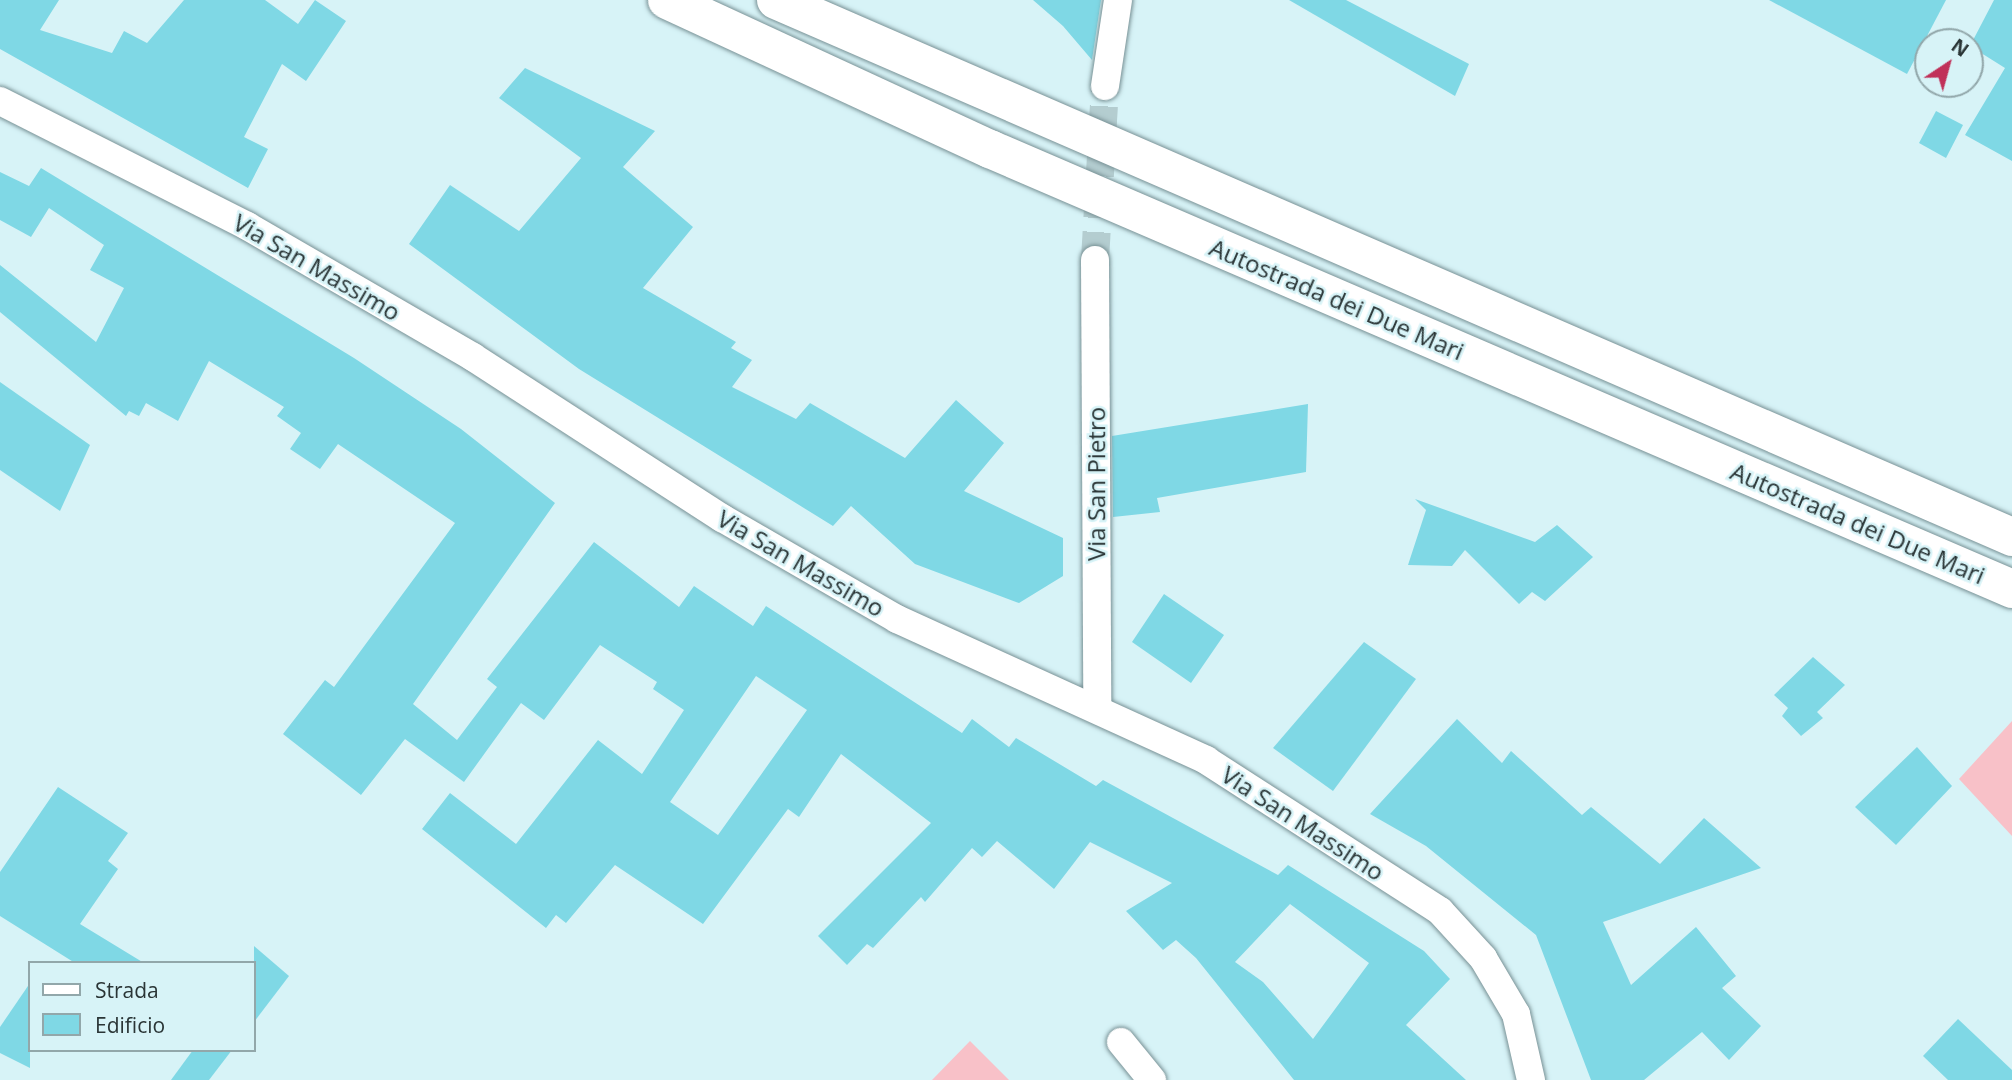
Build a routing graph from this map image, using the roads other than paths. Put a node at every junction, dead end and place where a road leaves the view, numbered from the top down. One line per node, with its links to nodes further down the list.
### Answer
1 (667, 0): 8 (highway, Autostrada dei Due Mari)
2 (776, 0): 7 (highway, Autostrada dei Due Mari)
3 (1118, 0): 4 (street)
4 (1105, 86)
5 (0, 101): 9 (street, Via San Massimo)
6 (1095, 260): 9 (street, Via San Pietro)
7 (2012, 537)
8 (2012, 589)
9 (1097, 708): 12 (street, Via San Massimo)
10 (1121, 1042): 11 (street)
11 (1153, 1080)
12 (1531, 1080)

